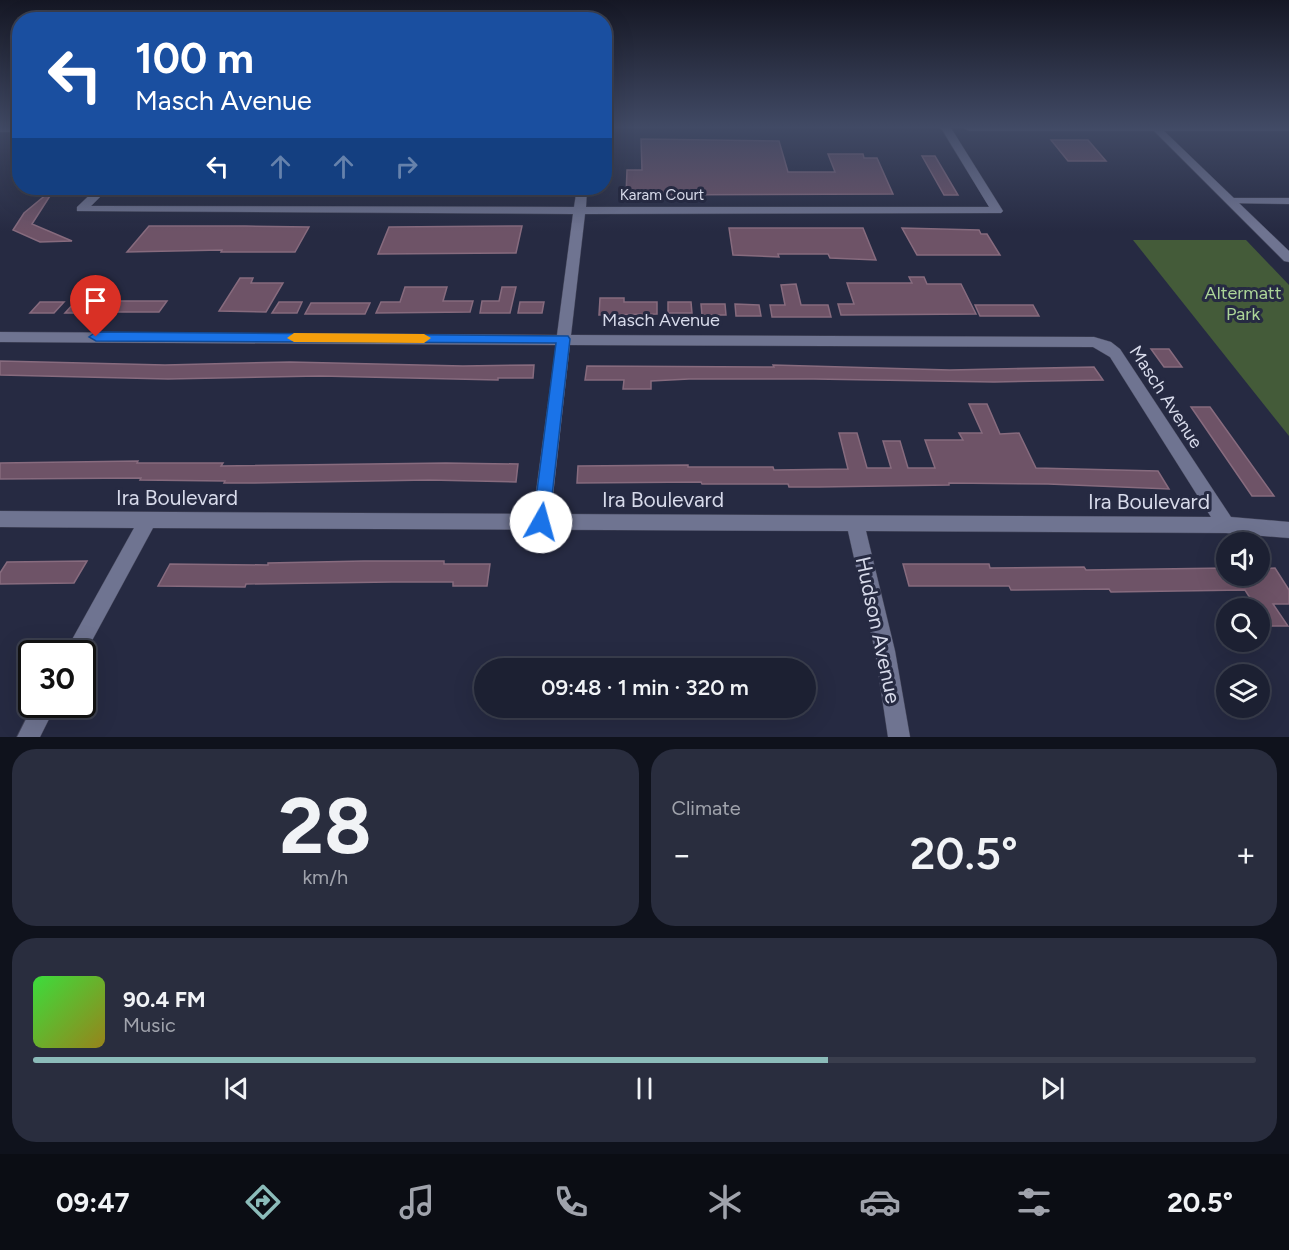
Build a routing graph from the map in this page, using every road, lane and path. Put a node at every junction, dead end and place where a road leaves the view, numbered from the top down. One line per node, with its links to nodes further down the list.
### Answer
1 (967, 162): 7 (street, Karam Court)
2 (1191, 162): 5 (street)
3 (96, 195): 7 (street, Karam Court)
4 (581, 195): 7 (street)
5 (1231, 201): 6 (street); 8 (street)
6 (1289, 201)
7 (579, 210): 10 (street)
8 (1289, 258)
9 (0, 336): 10 (street, Masch Avenue)
10 (563, 339): 13 (street); 15 (street, Masch Avenue)
11 (0, 519): 12 (street, Ira Boulevard)
12 (148, 520): 13 (street, Ira Boulevard); 17 (street)
13 (541, 522): 14 (street, Ira Boulevard)
14 (855, 523): 15 (street, Ira Boulevard); 20 (street, Hudson Avenue)
15 (1226, 525): 16 (street, Ira Boulevard)
16 (1289, 530)
17 (82, 640)
18 (38, 718): 19 (street)
19 (28, 737)
20 (899, 737)

